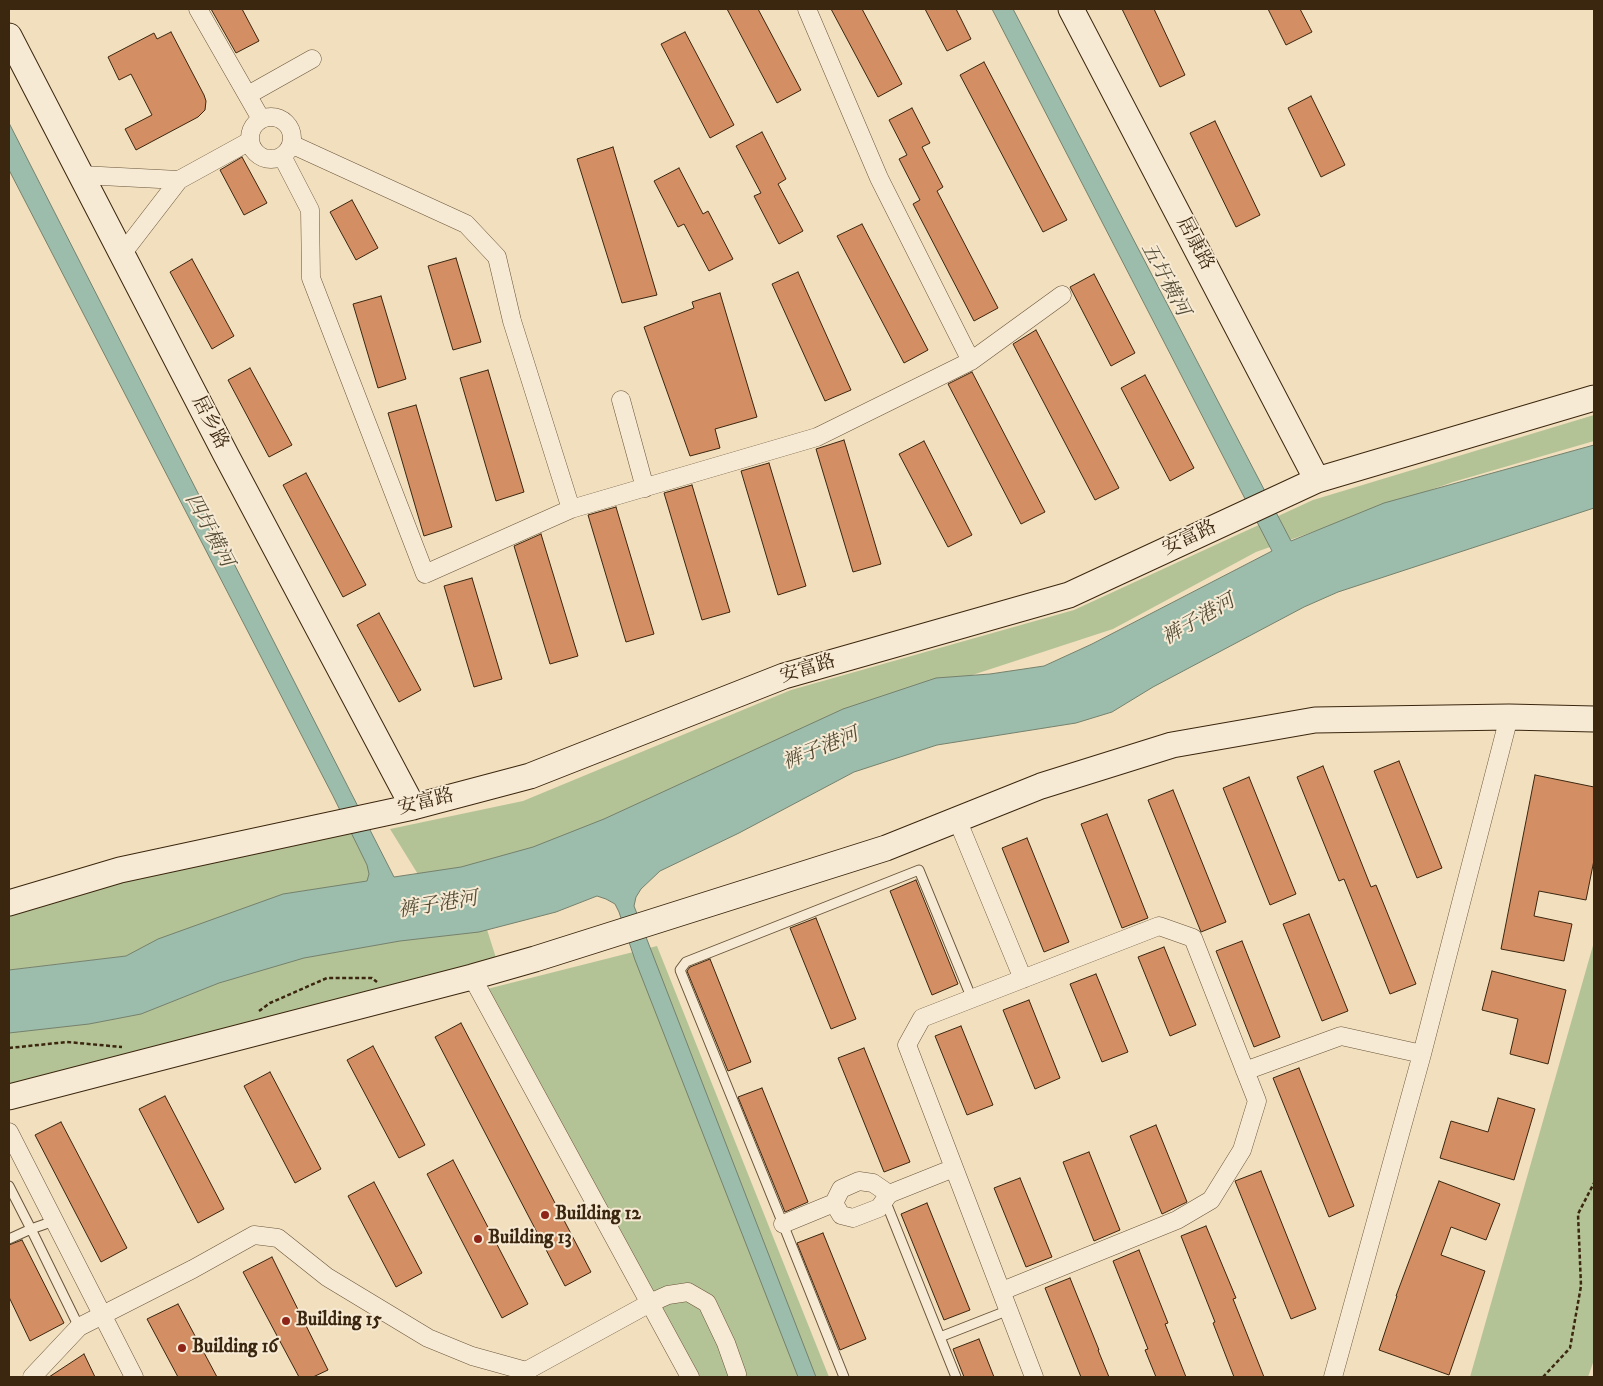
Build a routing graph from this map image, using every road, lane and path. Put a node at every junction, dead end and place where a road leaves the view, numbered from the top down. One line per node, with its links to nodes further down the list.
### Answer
1 (198, 9): 6 (street)
2 (807, 9): 14 (street)
3 (1071, 9): 17 (street, 居康路)
4 (9, 36): 10 (street, 居乡路)
5 (312, 59): 6 (street)
6 (248, 95): 7 (street)
7 (262, 119): 8 (street); 9 (street)
8 (250, 141): 9 (street); 11 (street)
9 (287, 150): 19 (street); 19 (street)
10 (81, 174): 11 (street); 12 (street, 居乡路)
11 (179, 180): 12 (street)
12 (122, 254): 22 (street, 居乡路)
13 (1062, 295): 14 (street)
14 (971, 361): 18 (street)
15 (1594, 398): 17 (street, 安富路)
16 (621, 400): 18 (street)
17 (1317, 480): 22 (street, 安富路)
18 (645, 488): 19 (street)
19 (572, 510)
20 (1510, 717): 21 (street); 23 (street); 32 (street)
21 (1594, 719)
22 (414, 807): 24 (street, 安富路)
23 (957, 819): 25 (street); 26 (street)
24 (9, 903)
25 (472, 976): 27 (street); 46 (street)
26 (1023, 979): 28 (street); 33 (street)
27 (398, 996): 29 (path); 34 (street)
28 (972, 999): 36 (street); 42 (lane)
29 (256, 1013)
30 (125, 1047): 31 (path)
31 (9, 1048)
32 (1422, 1054): 33 (street); 59 (street)
33 (1245, 1071): 45 (street)
34 (9, 1097)
35 (9, 1132): 41 (street)
36 (954, 1168): 39 (street); 45 (street)
37 (1594, 1183): 60 (path)
38 (9, 1186): 43 (lane)
39 (887, 1197): 40 (street); 40 (street); 50 (lane)
40 (834, 1203): 42 (street)
41 (54, 1221): 43 (lane); 48 (street)
42 (783, 1224): 56 (lane)
43 (32, 1229): 44 (lane); 49 (lane)
44 (9, 1239)
45 (1002, 1291): 47 (street)
46 (650, 1303): 51 (street); 52 (street); 55 (street)
47 (1009, 1310): 50 (lane); 58 (street)
48 (102, 1316): 49 (street); 51 (street); 54 (street)
49 (79, 1326): 53 (street)
50 (940, 1337): 57 (lane)
51 (528, 1374)
52 (737, 1374)
53 (32, 1377)
54 (134, 1377)
55 (690, 1377)
56 (844, 1377)
57 (956, 1377)
58 (1034, 1377)
59 (1333, 1377)
60 (1543, 1377)

